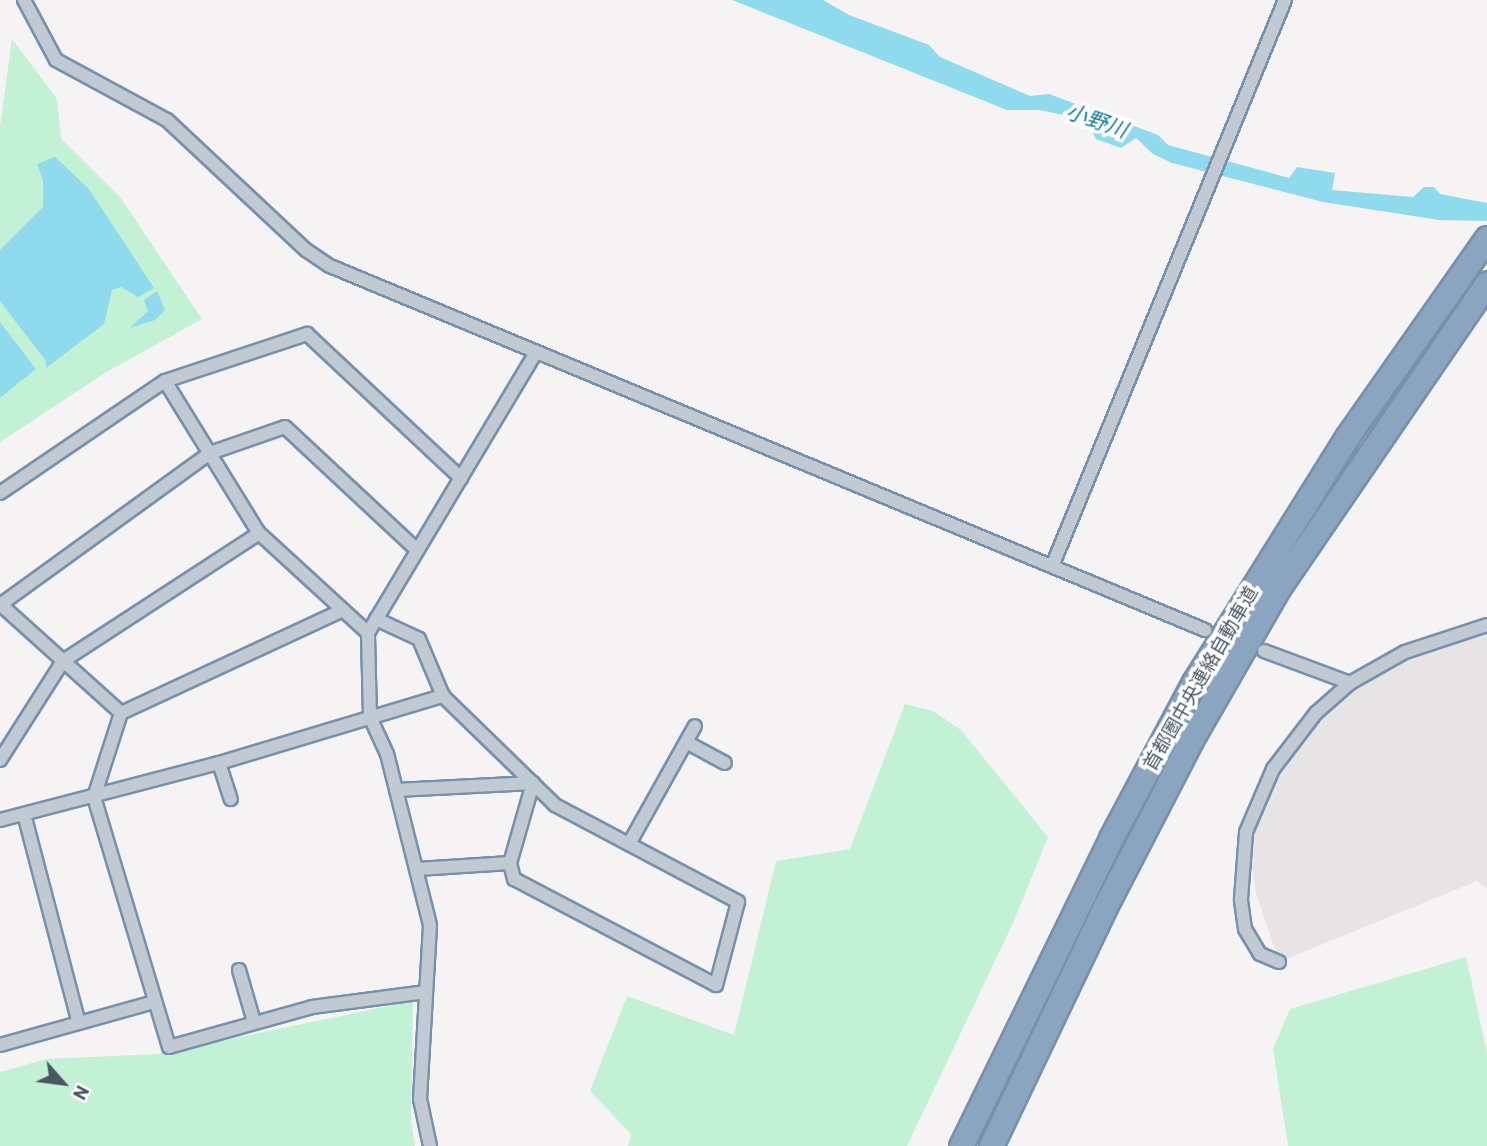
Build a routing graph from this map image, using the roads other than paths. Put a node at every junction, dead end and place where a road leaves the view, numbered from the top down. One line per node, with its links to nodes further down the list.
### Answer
1 (24, 0): 5 (street)
2 (1284, 0): 12 (street)
3 (1487, 238): 47 (highway, 首都圏中央連絡自動車道)
4 (1487, 283): 48 (highway, 首都圏中央連絡自動車道)
5 (536, 352): 8 (street); 12 (street)
6 (165, 381): 7 (street); 8 (street); 9 (street)
7 (210, 453): 10 (street); 11 (street); 13 (street)
8 (461, 478): 11 (street)
9 (0, 493)
10 (259, 533): 14 (street); 20 (street)
11 (417, 551): 15 (street)
12 (1053, 565): 17 (street)
13 (0, 605): 20 (street)
14 (343, 610): 18 (street); 23 (street)
15 (376, 619): 18 (street); 22 (street)
16 (1487, 625): 21 (street)
17 (1205, 630)
18 (368, 633): 24 (street)
19 (1264, 651): 21 (street)
20 (63, 661): 23 (street); 27 (street)
21 (1350, 682): 39 (street)
22 (443, 696): 24 (street); 30 (street)
23 (121, 713): 32 (street)
24 (370, 717): 28 (street); 31 (street)
25 (695, 726): 26 (street)
26 (686, 742): 29 (street); 36 (street)
27 (0, 760)
28 (219, 763): 32 (street); 33 (street)
29 (725, 763)
30 (533, 783): 31 (street); 36 (street); 37 (street)
31 (396, 790): 38 (street)
32 (94, 797): 34 (street); 42 (street)
33 (231, 799)
34 (24, 814): 35 (street); 44 (street)
35 (0, 820)
36 (629, 844): 37 (street)
37 (510, 863): 38 (street)
38 (417, 869): 41 (street)
39 (1279, 962)
40 (239, 970): 43 (street)
41 (426, 992): 43 (street); 46 (street)
42 (154, 1002): 43 (street); 44 (street)
43 (254, 1022)
44 (79, 1023): 45 (street)
45 (0, 1045)
46 (430, 1146)
47 (961, 1146)
48 (991, 1146)

